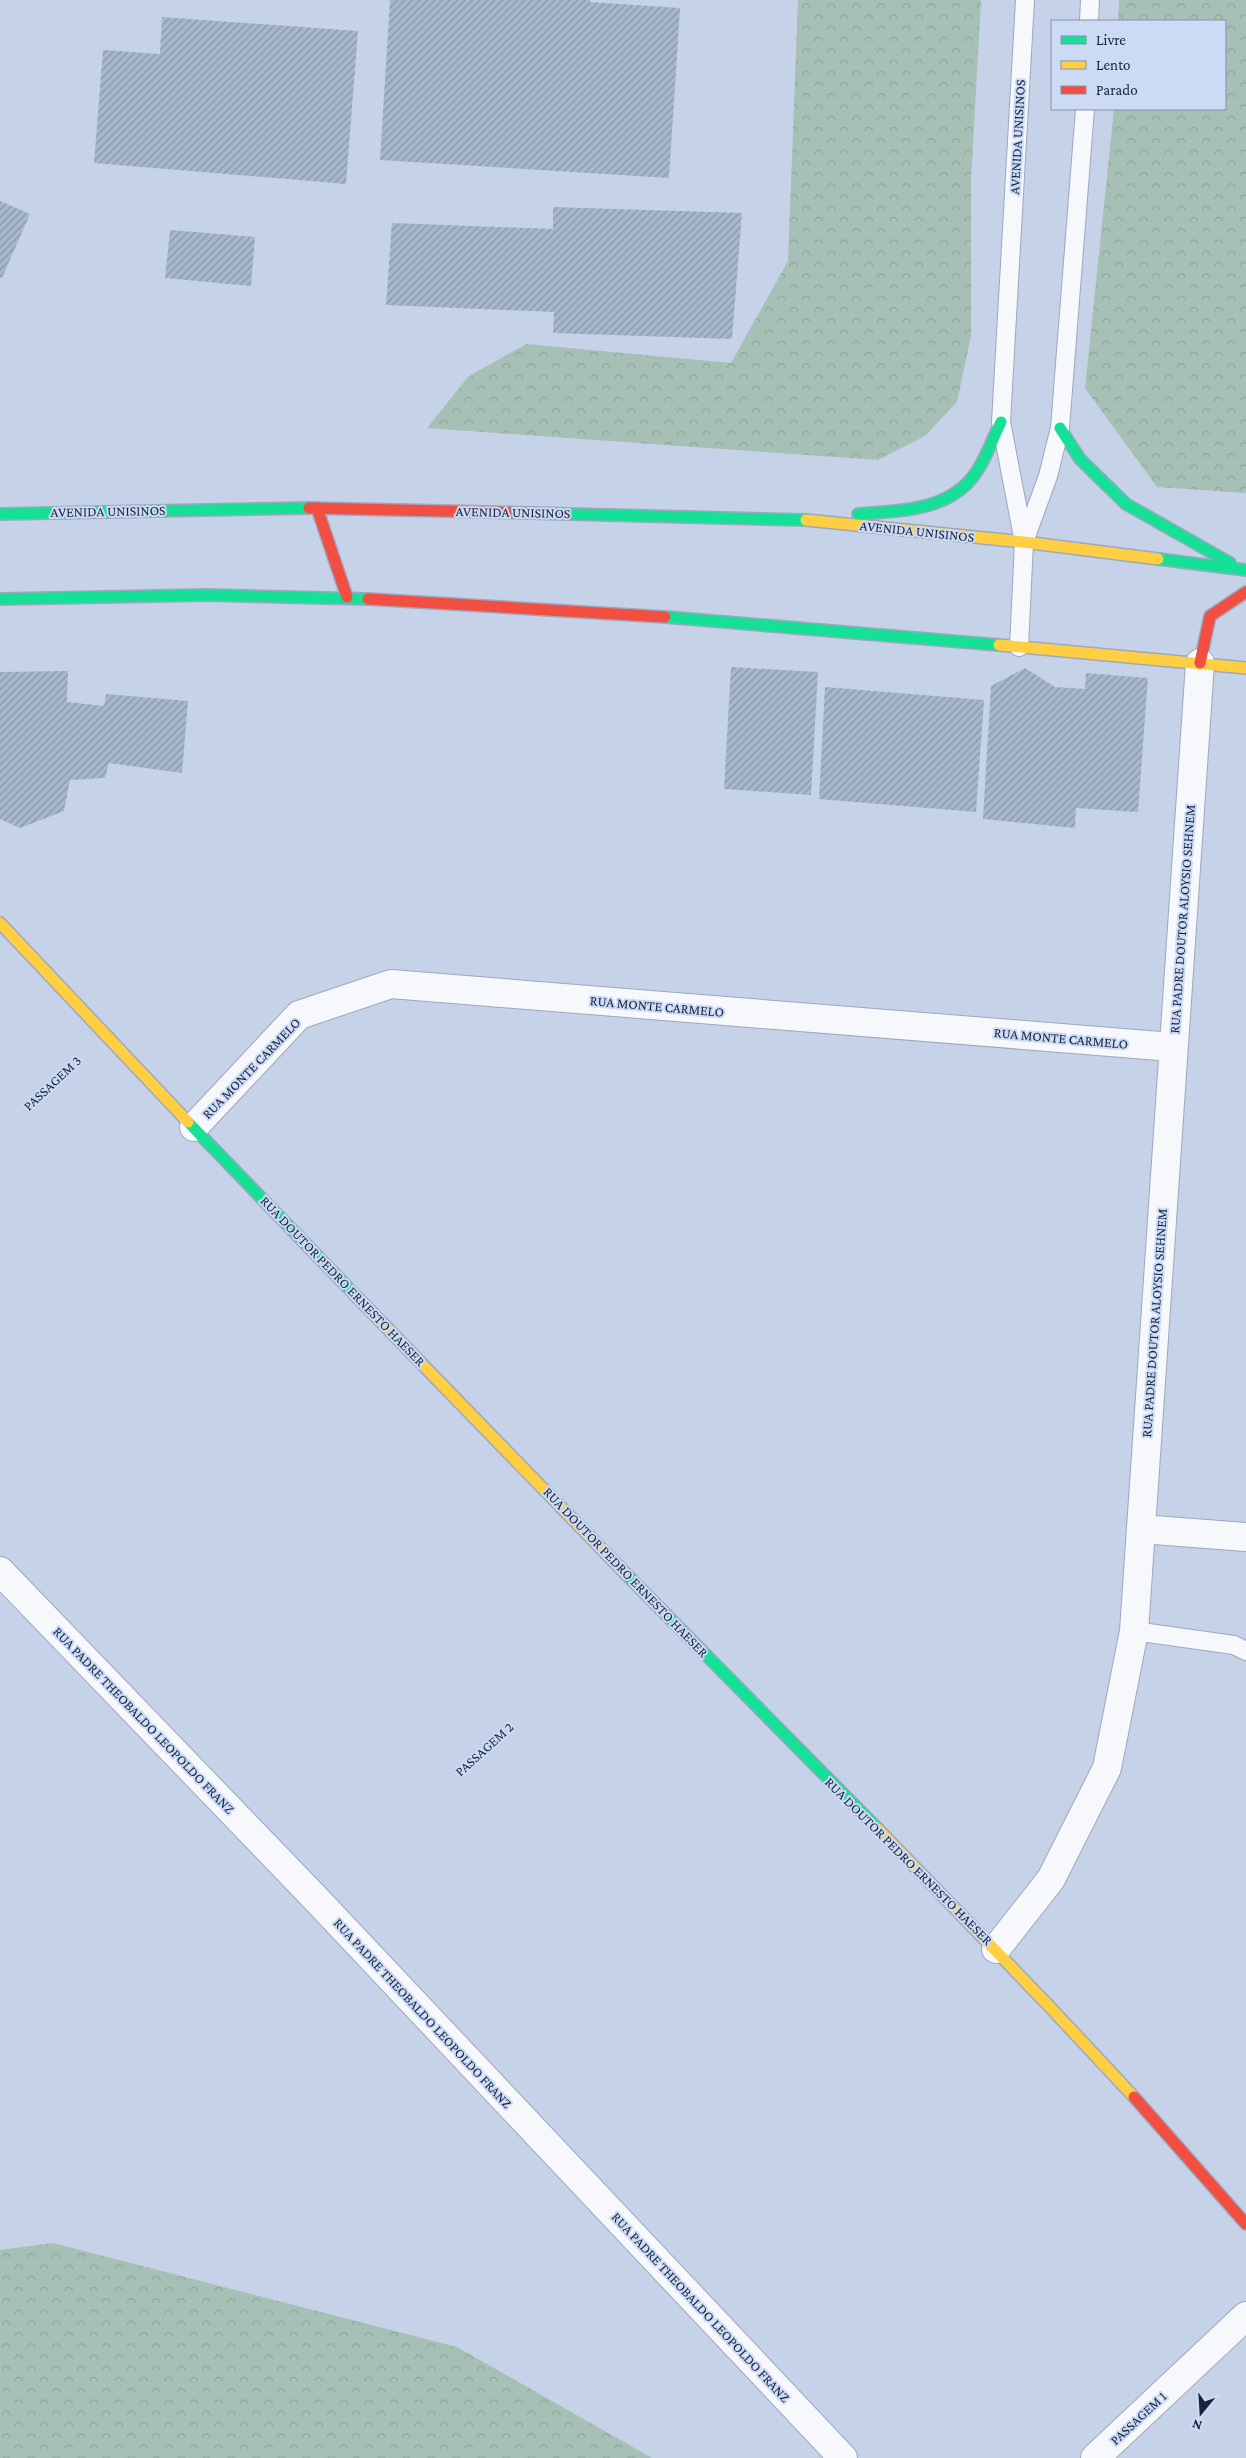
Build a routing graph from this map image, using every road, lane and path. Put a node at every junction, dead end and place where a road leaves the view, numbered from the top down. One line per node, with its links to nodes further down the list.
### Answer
1 (1025, 0): 5 (lane, AVENIDA UNISINOS)
2 (1090, 0): 3 (lane)
3 (1089, 20)
4 (1085, 110): 6 (lane, AVENIDA UNISINOS)
5 (1001, 422): 9 (main road); 10 (lane, AVENIDA UNISINOS)
6 (1060, 428): 10 (lane, AVENIDA UNISINOS); 11 (main road)
7 (317, 508): 8 (main road, AVENIDA UNISINOS); 9 (main road, AVENIDA UNISINOS); 13 (main road)
8 (0, 514)
9 (802, 520): 10 (main road, AVENIDA UNISINOS)
10 (1024, 542): 11 (main road, AVENIDA UNISINOS); 15 (lane, AVENIDA UNISINOS)
11 (1243, 569)
12 (1246, 592): 16 (main road)
13 (347, 597): 14 (main road); 15 (main road)
14 (0, 599)
15 (1019, 647): 16 (main road)
16 (1200, 663): 17 (main road); 20 (street, RUA PADRE DOUTOR ALOYSIO SEHNEM)
17 (1246, 668)
18 (0, 923): 19 (main road, RUA DOUTOR PEDRO ERNESTO HAESER)
19 (104, 1034): 21 (main road, RUA DOUTOR PEDRO ERNESTO HAESER); 22 (path, PASSAGEM 3)
20 (1172, 1047): 21 (street, RUA MONTE CARMELO); 23 (street, RUA PADRE DOUTOR ALOYSIO SEHNEM)
21 (194, 1127): 26 (main road, RUA DOUTOR PEDRO ERNESTO HAESER)
22 (0, 1131)
23 (1141, 1528): 24 (street); 27 (street, RUA PADRE DOUTOR ALOYSIO SEHNEM)
24 (1246, 1537)
25 (0, 1571): 29 (street, RUA PADRE THEOBALDO LEOPOLDO FRANZ)
26 (650, 1597): 29 (path, PASSAGEM 2); 30 (main road, RUA DOUTOR PEDRO ERNESTO HAESER)
27 (1134, 1631): 28 (lane); 30 (street, RUA PADRE DOUTOR ALOYSIO SEHNEM)
28 (1246, 1651)
29 (317, 1900): 31 (path, PASSAGEM 2); 34 (street, RUA PADRE THEOBALDO LEOPOLDO FRANZ)
30 (996, 1949): 32 (main road, RUA DOUTOR PEDRO ERNESTO HAESER)
31 (0, 2198)
32 (1246, 2224)
33 (1246, 2316): 35 (street, PASSAGEM 1)
34 (843, 2458)
35 (1095, 2458)

